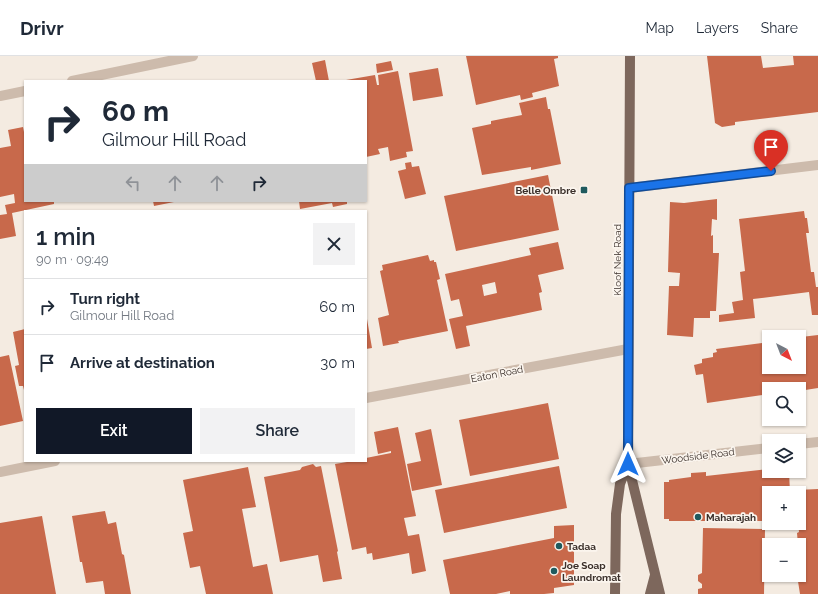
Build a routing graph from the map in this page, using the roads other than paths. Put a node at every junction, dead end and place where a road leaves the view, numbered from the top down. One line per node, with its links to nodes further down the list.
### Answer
1 (193, 56): 3 (street)
2 (630, 56): 7 (main road, Kloof Nek Road)
3 (77, 80)
4 (24, 91): 5 (street)
5 (0, 96)
6 (818, 165): 7 (street)
7 (629, 188): 8 (main road, Kloof Nek Road)
8 (628, 349): 9 (street, Eaton Road); 14 (main road, Kloof Nek Road)
9 (367, 398)
10 (818, 442): 11 (street)
11 (806, 443)
12 (762, 449): 14 (street, Woodside Road)
13 (50, 462): 15 (street)
14 (628, 464): 16 (main road); 17 (main road)
15 (0, 472)
16 (655, 573): 18 (main road); 19 (main road)
17 (615, 594)
18 (650, 594)
19 (660, 594)

